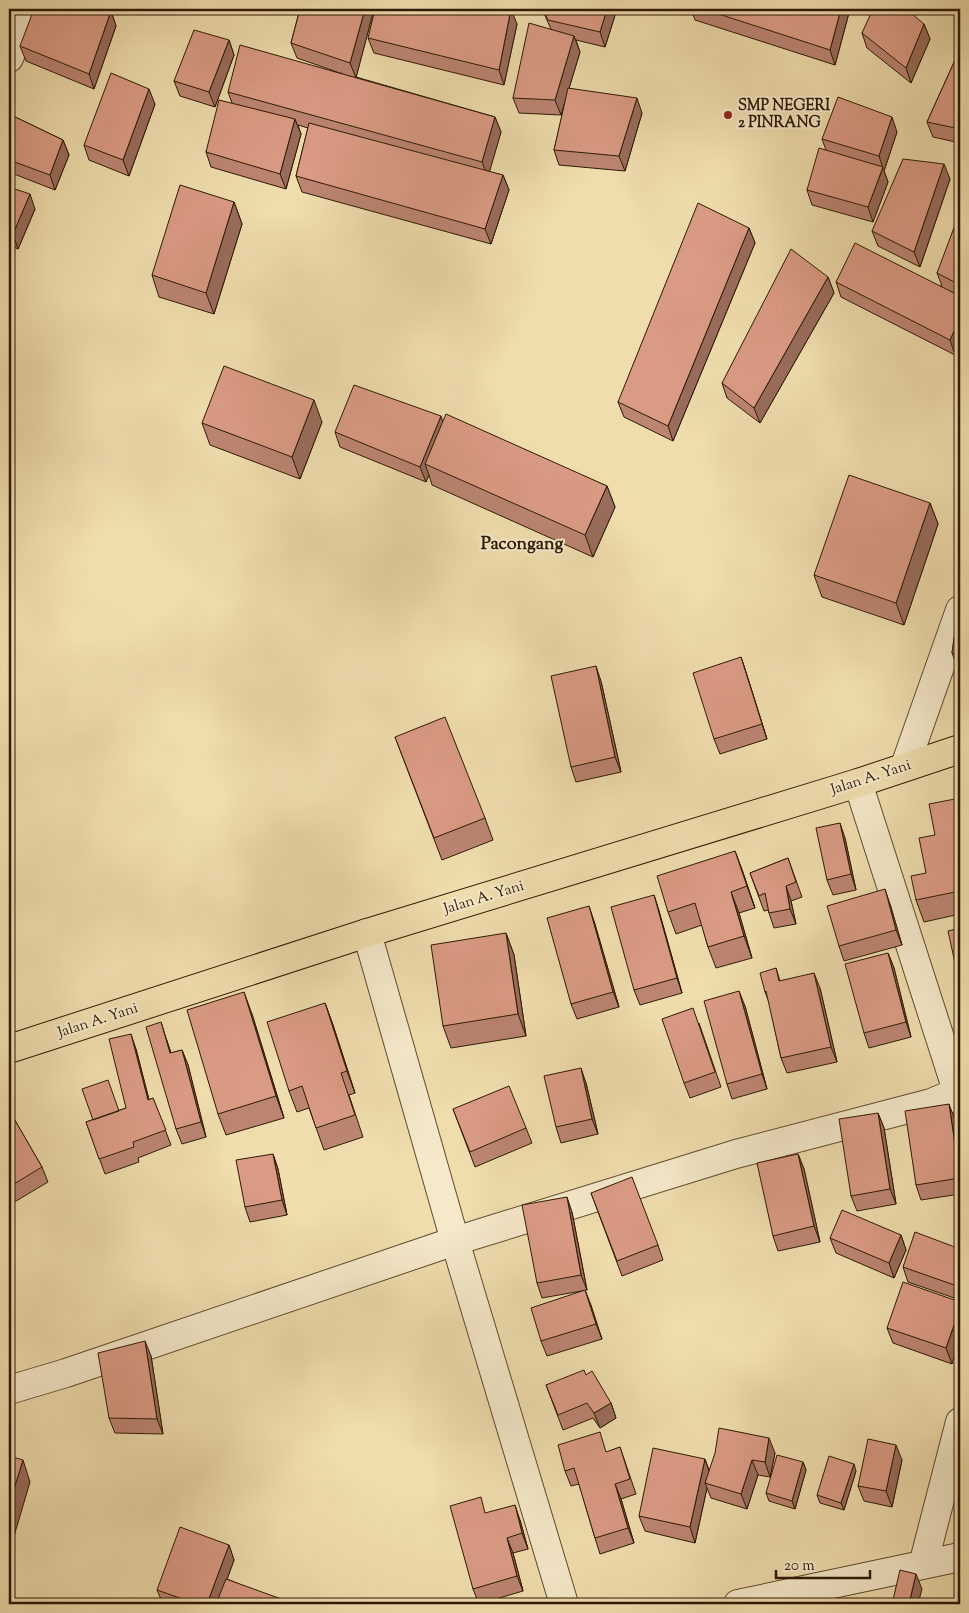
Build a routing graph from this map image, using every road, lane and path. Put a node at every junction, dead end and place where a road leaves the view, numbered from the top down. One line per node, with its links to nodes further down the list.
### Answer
1 (30, 9): 2 (street)
2 (9, 58)
3 (960, 610): 5 (street)
4 (960, 750): 5 (highway, Jalan A. Yani)
5 (905, 766): 6 (highway, Jalan A. Yani)
6 (858, 783): 7 (highway, Jalan A. Yani); 9 (street)
7 (367, 934): 8 (highway, Jalan A. Yani); 10 (street)
8 (9, 1049)
9 (960, 1095): 10 (street)
10 (456, 1241): 11 (street); 15 (street)
11 (9, 1390)
12 (960, 1422): 14 (street)
13 (960, 1557): 14 (street)
14 (923, 1565): 16 (street)
15 (564, 1604)
16 (738, 1604)

